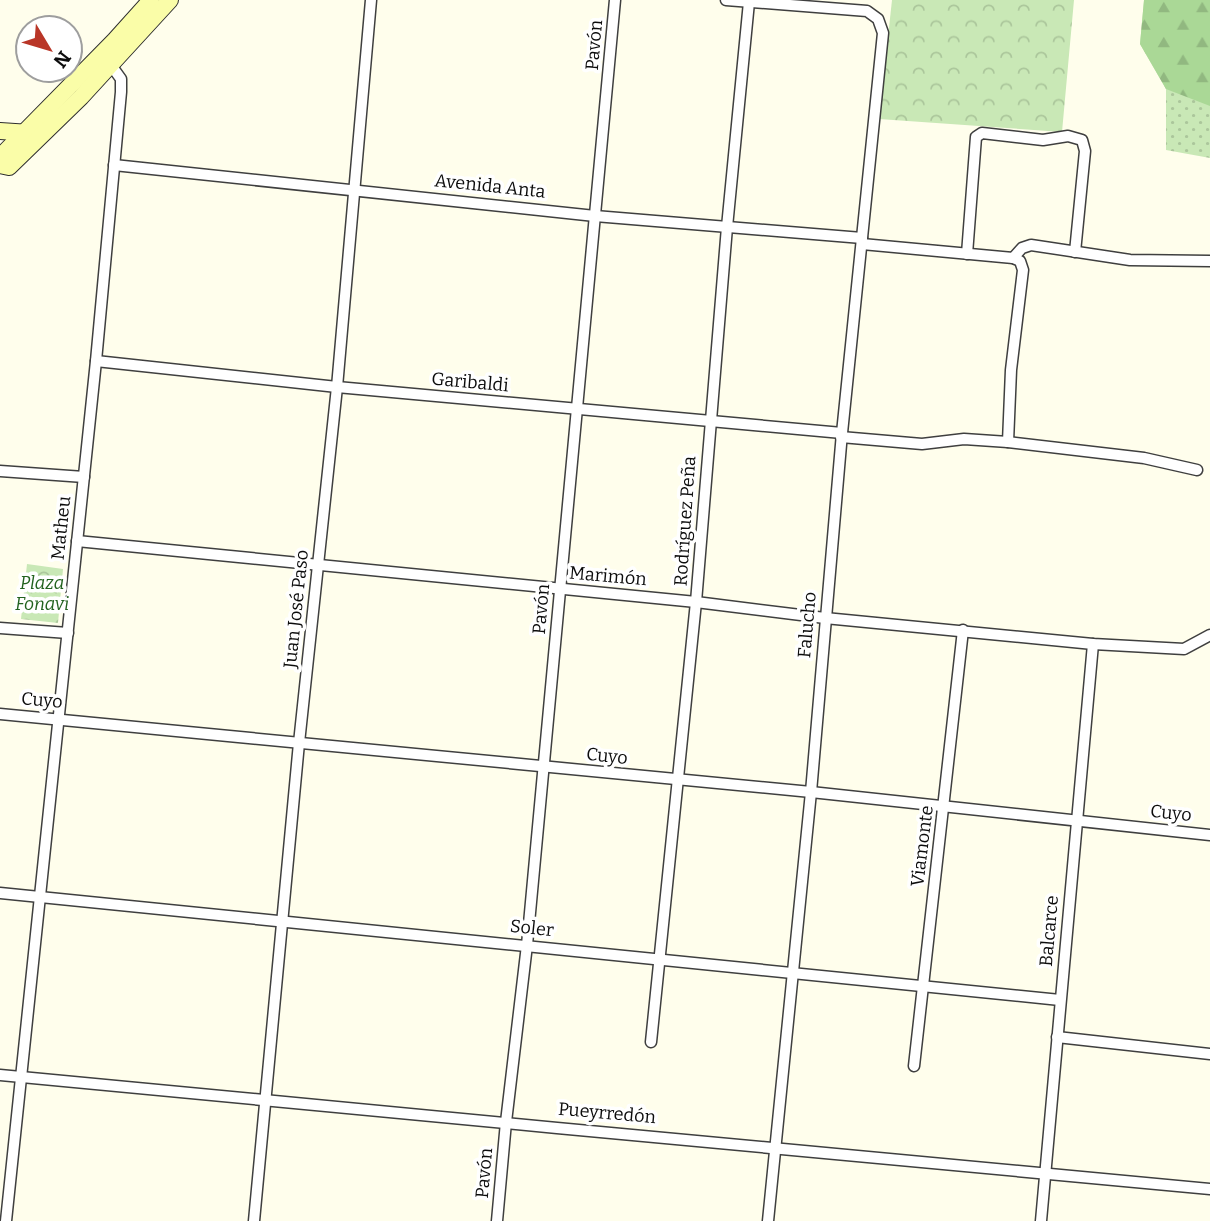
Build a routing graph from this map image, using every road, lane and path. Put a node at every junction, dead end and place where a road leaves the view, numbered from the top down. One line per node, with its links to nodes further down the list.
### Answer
1 (151, 0): 7 (main road)
2 (170, 0): 7 (main road)
3 (371, 0): 13 (street, Juan José Paso)
4 (615, 0): 14 (street, Pavón)
5 (726, 0): 6 (street)
6 (749, 2): 15 (street, Rodríguez Peña); 16 (street, Falucho)
7 (106, 59): 9 (main road); 10 (main road); 11 (street, Matheu)
8 (0, 131): 9 (main road)
9 (24, 133): 10 (main road); 12 (main road)
10 (43, 134): 12 (main road)
11 (114, 165): 13 (street, Avenida Anta); 21 (street, Matheu)
12 (2, 166)
13 (355, 192): 14 (street, Avenida Anta); 22 (street, Juan José Paso)
14 (595, 216): 15 (street, Avenida Anta); 23 (street, Pavón)
15 (727, 227): 16 (street, Avenida Anta); 24 (street, Rodríguez Peña)
16 (862, 241): 18 (street, Avenida Anta); 25 (street, Falucho)
17 (1075, 252): 18 (street); 19 (street); 20 (street)
18 (967, 254): 19 (street, Avenida Anta)
19 (1013, 258): 26 (street)
20 (1210, 261)
21 (96, 361): 22 (street, Garibaldi); 29 (street, Matheu)
22 (337, 387): 23 (street, Garibaldi); 31 (street, Juan José Paso)
23 (577, 410): 24 (street, Garibaldi); 32 (street, Pavón)
24 (710, 422): 25 (street, Garibaldi); 33 (street, Rodríguez Peña)
25 (841, 435): 26 (street, Garibaldi); 34 (street, Falucho)
26 (1008, 442): 27 (street, Garibaldi)
27 (1197, 470)
28 (0, 471): 29 (street)
29 (84, 477): 30 (street, Matheu)
30 (77, 541): 31 (street, Marimón); 37 (street, Matheu)
31 (318, 565): 32 (street, Marimón); 42 (street, Juan José Paso)
32 (560, 590): 33 (street, Marimón); 43 (street, Pavón)
33 (696, 602): 34 (street, Marimón); 44 (street, Rodríguez Peña)
34 (825, 618): 36 (street, Marimón); 45 (street, Falucho)
35 (0, 628): 37 (street)
36 (963, 630): 39 (street, Marimón); 46 (street, Viamonte)
37 (68, 633): 41 (street, Matheu)
38 (1210, 635): 39 (street, Marimón)
39 (1093, 644): 47 (street, Balcarce)
40 (0, 714): 41 (street, Cuyo)
41 (59, 719): 42 (street, Cuyo); 50 (street, Matheu)
42 (299, 743): 43 (street, Cuyo); 51 (street, Juan José Paso)
43 (544, 768): 44 (street, Cuyo); 52 (street, Pavón)
44 (677, 781): 45 (street, Cuyo); 53 (street, Rodríguez Peña)
45 (811, 792): 46 (street, Cuyo); 54 (street, Falucho)
46 (945, 806): 47 (street, Cuyo); 55 (street, Viamonte)
47 (1077, 820): 48 (street, Cuyo); 56 (street, Balcarce)
48 (1210, 835)
49 (0, 893): 50 (street, Soler)
50 (42, 897): 51 (street, Soler); 62 (street, Matheu)
51 (282, 921): 52 (street, Soler); 63 (street, Juan José Paso)
52 (527, 946): 53 (street, Soler); 64 (street, Pavón)
53 (660, 959): 54 (street, Soler); 58 (street, Rodríguez Peña)
54 (793, 972): 55 (street, Soler); 65 (street, Falucho)
55 (923, 986): 56 (street, Soler); 60 (street, Viamonte)
56 (1060, 1000): 57 (street, Balcarce)
57 (1058, 1037): 59 (street); 66 (street, Balcarce)
58 (651, 1042)
59 (1210, 1054)
60 (914, 1066)
61 (0, 1075): 62 (street, Pueyrredón)
62 (22, 1077): 63 (street, Pueyrredón); 68 (street, Matheu)
63 (266, 1102): 64 (street, Pueyrredón); 69 (street, Juan José Paso)
64 (506, 1122): 65 (street, Pueyrredón); 70 (street, Pavón)
65 (775, 1146): 66 (street, Pueyrredón); 71 (street, Falucho)
66 (1046, 1173): 67 (street, Pueyrredón); 72 (street, Balcarce)
67 (1210, 1189)
68 (6, 1221)
69 (254, 1221)
70 (498, 1221)
71 (768, 1221)
72 (1041, 1221)

